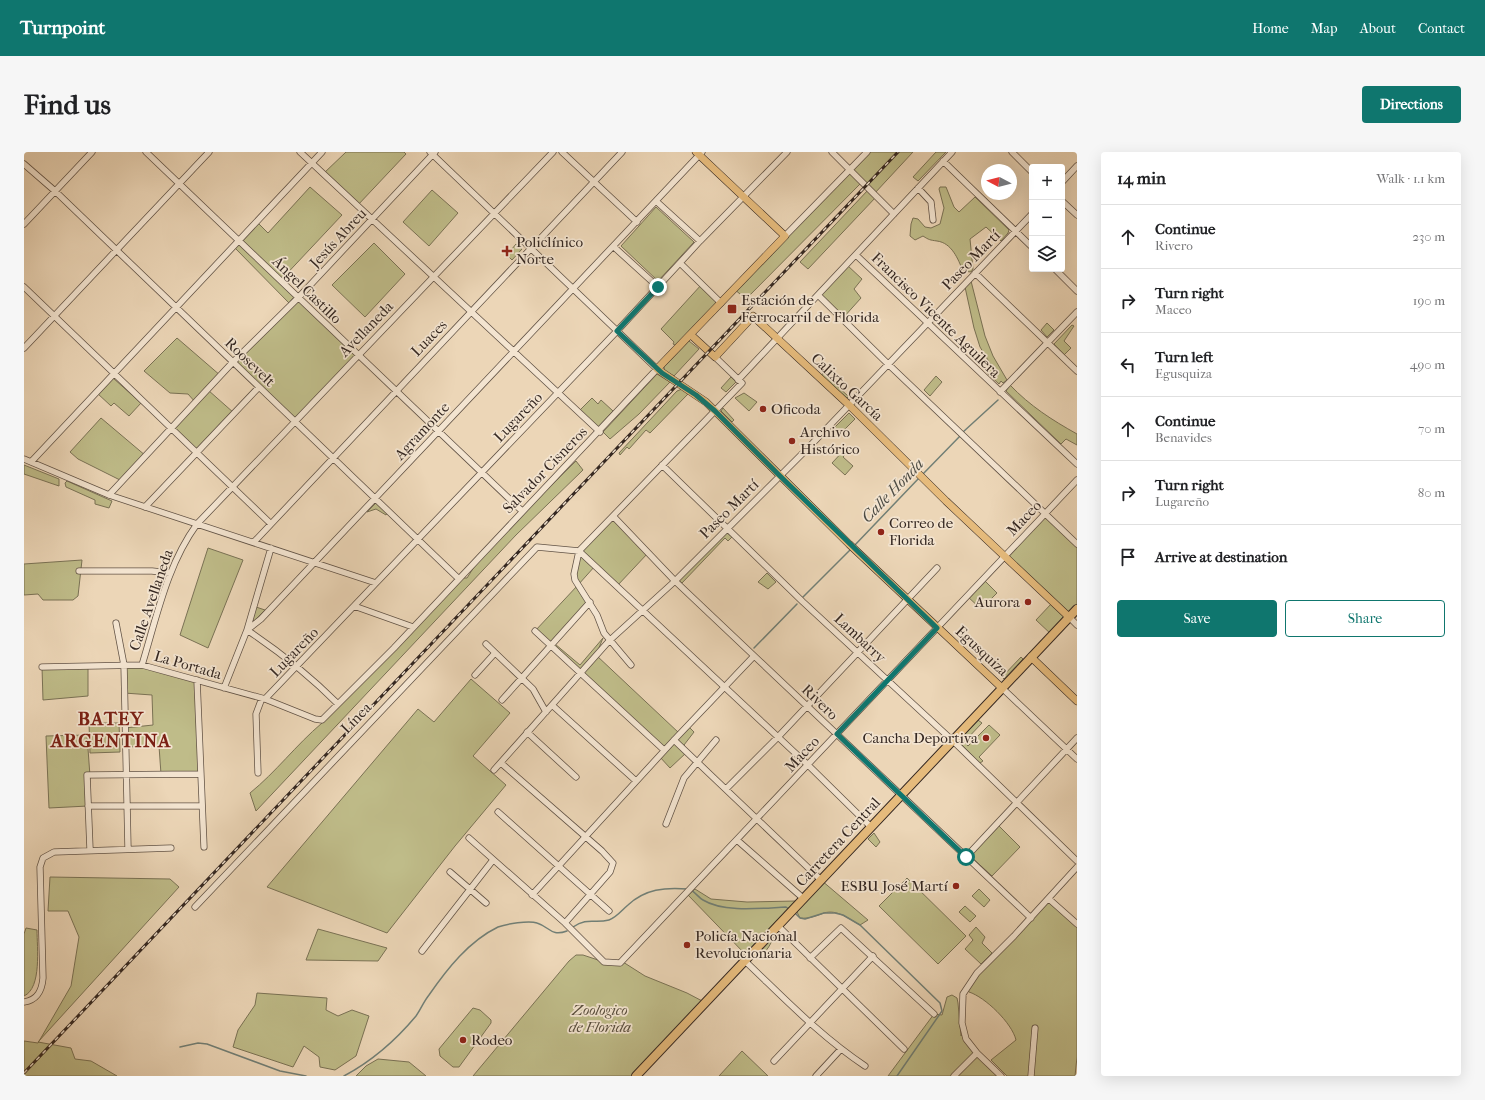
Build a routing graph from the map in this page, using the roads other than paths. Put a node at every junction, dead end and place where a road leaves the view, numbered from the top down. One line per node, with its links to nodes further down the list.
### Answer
1 (92, 152): 26 (street)
2 (146, 152): 24 (street, Ángel Castillo)
3 (209, 152): 24 (street)
4 (300, 152): 17 (street)
5 (322, 152): 17 (street)
6 (553, 152): 30 (street, Avellaneda)
7 (562, 152): 23 (street)
8 (622, 152): 23 (street, Luaces)
9 (788, 152): 27 (street, Lugareño)
10 (832, 152): 20 (street)
11 (867, 152): 20 (street)
12 (952, 152): 16 (street)
13 (1012, 152): 21 (street)
14 (432, 153): 30 (street); 34 (street, Jesús Abreu)
15 (699, 153): 27 (main road); 28 (street, Agramonte)
16 (943, 161): 25 (street); 38 (street)
17 (312, 163): 34 (street); 40 (street)
18 (24, 164): 26 (street, Roosevelt)
19 (1077, 166): 22 (street)
20 (850, 169): 31 (street); 39 (street)
21 (1029, 169)
22 (1065, 179)
23 (594, 182): 36 (street); 44 (street, Luaces)
24 (179, 184): 40 (street, Ángel Castillo); 45 (street)
25 (918, 188): 31 (street); 35 (street)
26 (55, 192): 37 (street); 45 (street, Roosevelt)
27 (743, 197): 39 (main road); 41 (street, Lugareño)
28 (656, 201): 36 (street, Agramonte); 41 (street)
29 (1065, 204): 32 (street)
30 (494, 214): 44 (street); 50 (street, Avellaneda)
31 (894, 214): 46 (street)
32 (1077, 215)
33 (1029, 217): 38 (street, Paseo Martí)
34 (372, 219): 50 (street); 56 (street, Jesús Abreu)
35 (933, 220)
36 (637, 222): 43 (street, Agramonte)
37 (24, 224)
38 (1016, 231): 42 (street); 49 (street, Paseo Martí)
39 (785, 236): 57 (main road, Salvador Cisneros)
40 (238, 241): 56 (street, Ángel Castillo); 58 (street)
41 (700, 241): 47 (street, Lugareño)
42 (1029, 244)
43 (614, 247): 52 (street); 53 (street, Agramonte)
44 (530, 249): 53 (street); 59 (street, Luaces)
45 (116, 250): 58 (street, Roosevelt); 61 (street)
46 (856, 255): 55 (street); 62 (street, Francisco Vicente Aguilera)
47 (680, 263): 52 (street, Lugareño); 57 (street)
48 (1058, 272): 54 (street)
49 (975, 273): 62 (street, Paseo Martí); 66 (street)
50 (434, 277): 59 (street); 69 (street, Avellaneda)
51 (24, 287): 61 (street)
52 (658, 287): 63 (street, Lugareño)
53 (573, 290): 63 (street); 68 (street, Agramonte)
54 (1077, 291)
55 (818, 295): 65 (street); 72 (street)
56 (298, 298): 69 (street, Ángel Castillo); 71 (street, Jesús Abreu)
57 (721, 303): 64 (main road, Salvador Cisneros)
58 (176, 307): 71 (street, Roosevelt); 75 (street)
59 (471, 312): 68 (street); 78 (street, Luaces)
60 (1077, 312): 66 (street)
61 (54, 316): 67 (street); 75 (street)
62 (927, 323): 72 (street, Paseo Martí); 79 (street, Francisco Vicente Aguilera)
63 (617, 331): 73 (street); 80 (street, Lugareño)
64 (691, 335): 70 (main road); 73 (main road, Salvador Cisneros)
65 (777, 339): 70 (main road, Calixto García); 76 (street); 81 (main road, Calixto García)
66 (1047, 343): 74 (street); 79 (street)
67 (24, 348)
68 (514, 352): 80 (street); 85 (street, Agramonte)
69 (358, 354): 78 (street, Ángel Castillo); 83 (street, Avellaneda)
70 (715, 357): 76 (street)
71 (233, 362): 77 (street, Roosevelt); 84 (street, Jesús Abreu)
72 (888, 364): 81 (street, Paseo Martí); 101 (street)
73 (657, 369): 82 (main road, Egusquiza); 86 (street, Salvador Cisneros)
74 (1077, 371)
75 (113, 373): 84 (street); 90 (street)
76 (740, 382): 82 (street)
77 (259, 387): 83 (street, Roosevelt); 87 (street)
78 (396, 391): 85 (street, Ángel Castillo); 88 (street, Luaces)
79 (1000, 392): 91 (street, Francisco Vicente Aguilera)
80 (558, 393): 86 (street); 93 (street, Lugareño)
81 (849, 406): 94 (street, Paseo Martí); 111 (main road, Calixto García)
82 (715, 411): 92 (street); 94 (main road, Egusquiza)
83 (295, 422): 88 (street, Roosevelt); 96 (street, Avellaneda)
84 (172, 428): 87 (street); 97 (street, Jesús Abreu)
85 (438, 431): 93 (street, Ángel Castillo); 98 (street, Agramonte)
86 (600, 432): 100 (street, Salvador Cisneros)
87 (197, 452): 96 (street); 99 (street)
88 (333, 458): 98 (street, Roosevelt); 104 (street, Luaces)
89 (24, 459): 90 (street)
90 (31, 462): 97 (street)
91 (1077, 464)
92 (662, 465): 102 (street); 105 (street, Lambarry)
93 (481, 472): 100 (street, Ángel Castillo); 106 (street, Lugareño)
94 (780, 476): 105 (street, Paseo Martí); 119 (main road, Egusquiza)
95 (1077, 480): 101 (street, Maceo)
96 (232, 487): 103 (street, Avellaneda); 104 (street)
97 (108, 495): 99 (street)
98 (376, 498): 106 (street, Roosevelt); 112 (street, Agramonte)
99 (145, 507): 103 (street)
100 (522, 511): 116 (street, Salvador Cisneros)
101 (1045, 513): 108 (street); 111 (street, Maceo)
102 (613, 516): 110 (street); 117 (street, Rivero)
103 (197, 524): 107 (street); 115 (street, Calle Avellaneda)
104 (270, 524): 107 (street, Luaces)
105 (728, 527): 117 (street, Paseo Martí); 134 (street, Lambarry)
106 (418, 539): 116 (street, Roosevelt); 118 (street, Lugareño)
107 (254, 542): 109 (street)
108 (1077, 544)
109 (271, 548): 112 (street); 129 (street)
110 (579, 551): 120 (street); 123 (street); 208 (street, Línea)
111 (1004, 556): 124 (main road, Calixto García); 128 (street, Maceo)
112 (314, 561): 118 (street); 129 (street, Agramonte)
113 (937, 568): 119 (street)
114 (79, 571): 115 (street)
115 (170, 573): 138 (street, Calle Avellaneda)
116 (459, 579): 127 (street, Salvador Cisneros)
117 (675, 580): 123 (street, Paseo Martí); 136 (street, Rivero)
118 (376, 583): 121 (street, Lugareño)
119 (907, 598): 128 (main road, Egusquiza); 134 (street)
120 (590, 602): 131 (street); 133 (street)
121 (354, 606): 127 (street); 141 (street, Lugareño)
122 (1077, 608): 124 (highway, Carretera Central)
123 (643, 610): 131 (street, Paseo Martí); 149 (street)
124 (1068, 617): 126 (street, Calixto García); 137 (highway, Carretera Central)
125 (116, 624): 139 (street)
126 (1077, 625)
127 (413, 627): 154 (street, Salvador Cisneros)
128 (937, 628): 147 (street, Maceo); 150 (main road, Egusquiza)
129 (246, 630): 141 (street); 148 (street)
130 (535, 631): 133 (street)
131 (609, 641): 140 (street); 143 (street, Paseo Martí)
132 (486, 644): 135 (street)
133 (551, 646): 143 (street); 145 (street)
134 (856, 652): 147 (street, Lambarry); 156 (street)
135 (495, 653): 144 (street); 145 (street)
136 (754, 656): 149 (street); 156 (street, Rivero)
137 (1031, 657): 150 (highway, Carretera Central); 153 (main road)
138 (142, 664): 139 (street, La Portada); 146 (street, La Portada)
139 (124, 665): 142 (street, La Portada); 175 (street)
140 (631, 665)
141 (298, 666): 151 (street, Lugareño); 154 (street)
142 (42, 667)
143 (581, 672): 155 (street, Paseo Martí); 167 (street)
144 (475, 675)
145 (522, 678): 152 (street); 157 (street)
146 (197, 680): 148 (street, La Portada); 174 (street)
147 (888, 680): 160 (street, Maceo); 165 (street, Lambarry)
148 (224, 688): 151 (street, La Portada)
149 (724, 688): 161 (street); 163 (street)
150 (1002, 688): 165 (highway, Carretera Central); 166 (street, Egusquiza)
151 (264, 699): 158 (street, La Portada); 173 (street)
152 (502, 700)
153 (1077, 702)
154 (338, 704): 158 (street, Salvador Cisneros)
155 (552, 705): 157 (street, Paseo Martí); 177 (street)
156 (807, 705): 160 (street, Rivero); 161 (street)
157 (546, 712): 159 (street, Paseo Martí)
158 (322, 720)
159 (527, 732): 170 (street, Paseo Martí); 176 (street)
160 (837, 734): 171 (street, Maceo); 179 (street, Rivero)
161 (778, 737): 171 (street); 178 (street)
162 (1077, 738): 166 (street)
163 (674, 740): 167 (street); 169 (street)
164 (716, 740): 169 (street)
165 (953, 741): 179 (highway, Carretera Central); 180 (street, Lambarry)
166 (1067, 749): 168 (street, Egusquiza); 180 (street)
167 (664, 750): 177 (street)
168 (1077, 759)
169 (696, 762): 178 (street); 186 (street)
170 (501, 763): 172 (street, Paseo Martí); 188 (street)
171 (808, 765): 185 (street, Maceo); 187 (street)
172 (494, 770)
173 (258, 773)
174 (201, 774): 175 (street); 183 (street)
175 (126, 776): 181 (street); 182 (street)
176 (576, 777)
177 (636, 781): 188 (street)
178 (726, 789): 185 (street)
179 (901, 796): 187 (highway, Carretera Central); 195 (street, Rivero)
180 (1017, 804): 195 (street); 197 (street, Lambarry)
181 (88, 806): 182 (street); 194 (street)
182 (127, 806): 183 (street); 192 (street)
183 (202, 806): 191 (street)
184 (498, 812): 198 (street)
185 (756, 819): 190 (street, Maceo); 201 (street)
186 (666, 824)
187 (871, 827): 201 (highway, Carretera Central)
188 (585, 836): 198 (street); 203 (street)
189 (469, 838): 196 (street)
190 (737, 840): 205 (street); 211 (street, Maceo)
191 (204, 847)
192 (128, 848): 193 (street); 194 (street)
193 (171, 848)
194 (90, 849): 219 (street)
195 (966, 857): 210 (street, Rivero)
196 (493, 860): 202 (street); 204 (street)
197 (1077, 861)
198 (558, 866): 203 (street); 204 (street)
199 (1077, 867): 206 (street)
200 (450, 872): 202 (street)
201 (821, 880): 205 (highway, Carretera Central)
202 (470, 889): 207 (street); 214 (street)
203 (591, 894): 209 (street); 211 (street)
204 (532, 895): 211 (street)
205 (804, 899): 213 (highway, Carretera Central)
206 (1049, 899): 210 (street); 212 (street)
207 (486, 903)
208 (195, 907)
209 (609, 911)
210 (1031, 918): 225 (street)
211 (565, 924)
212 (1077, 924)
213 (778, 926): 216 (street); 217 (highway, Carretera Central)
214 (422, 951)
215 (873, 956): 216 (street); 218 (street); 220 (street)
216 (810, 958): 218 (street)
217 (745, 960): 221 (street); 228 (highway, Carretera Central)
218 (843, 989): 221 (street); 224 (street)
219 (24, 1002)
220 (934, 1014)
221 (809, 1023): 223 (street); 226 (street)
222 (1035, 1028): 232 (street)
223 (841, 1049): 227 (street); 229 (street)
224 (904, 1049)
225 (977, 1053): 230 (street); 231 (street)
226 (774, 1061)
227 (866, 1066)
228 (636, 1076)
229 (816, 1076)
230 (954, 1076)
231 (1000, 1076)
232 (1031, 1076)

